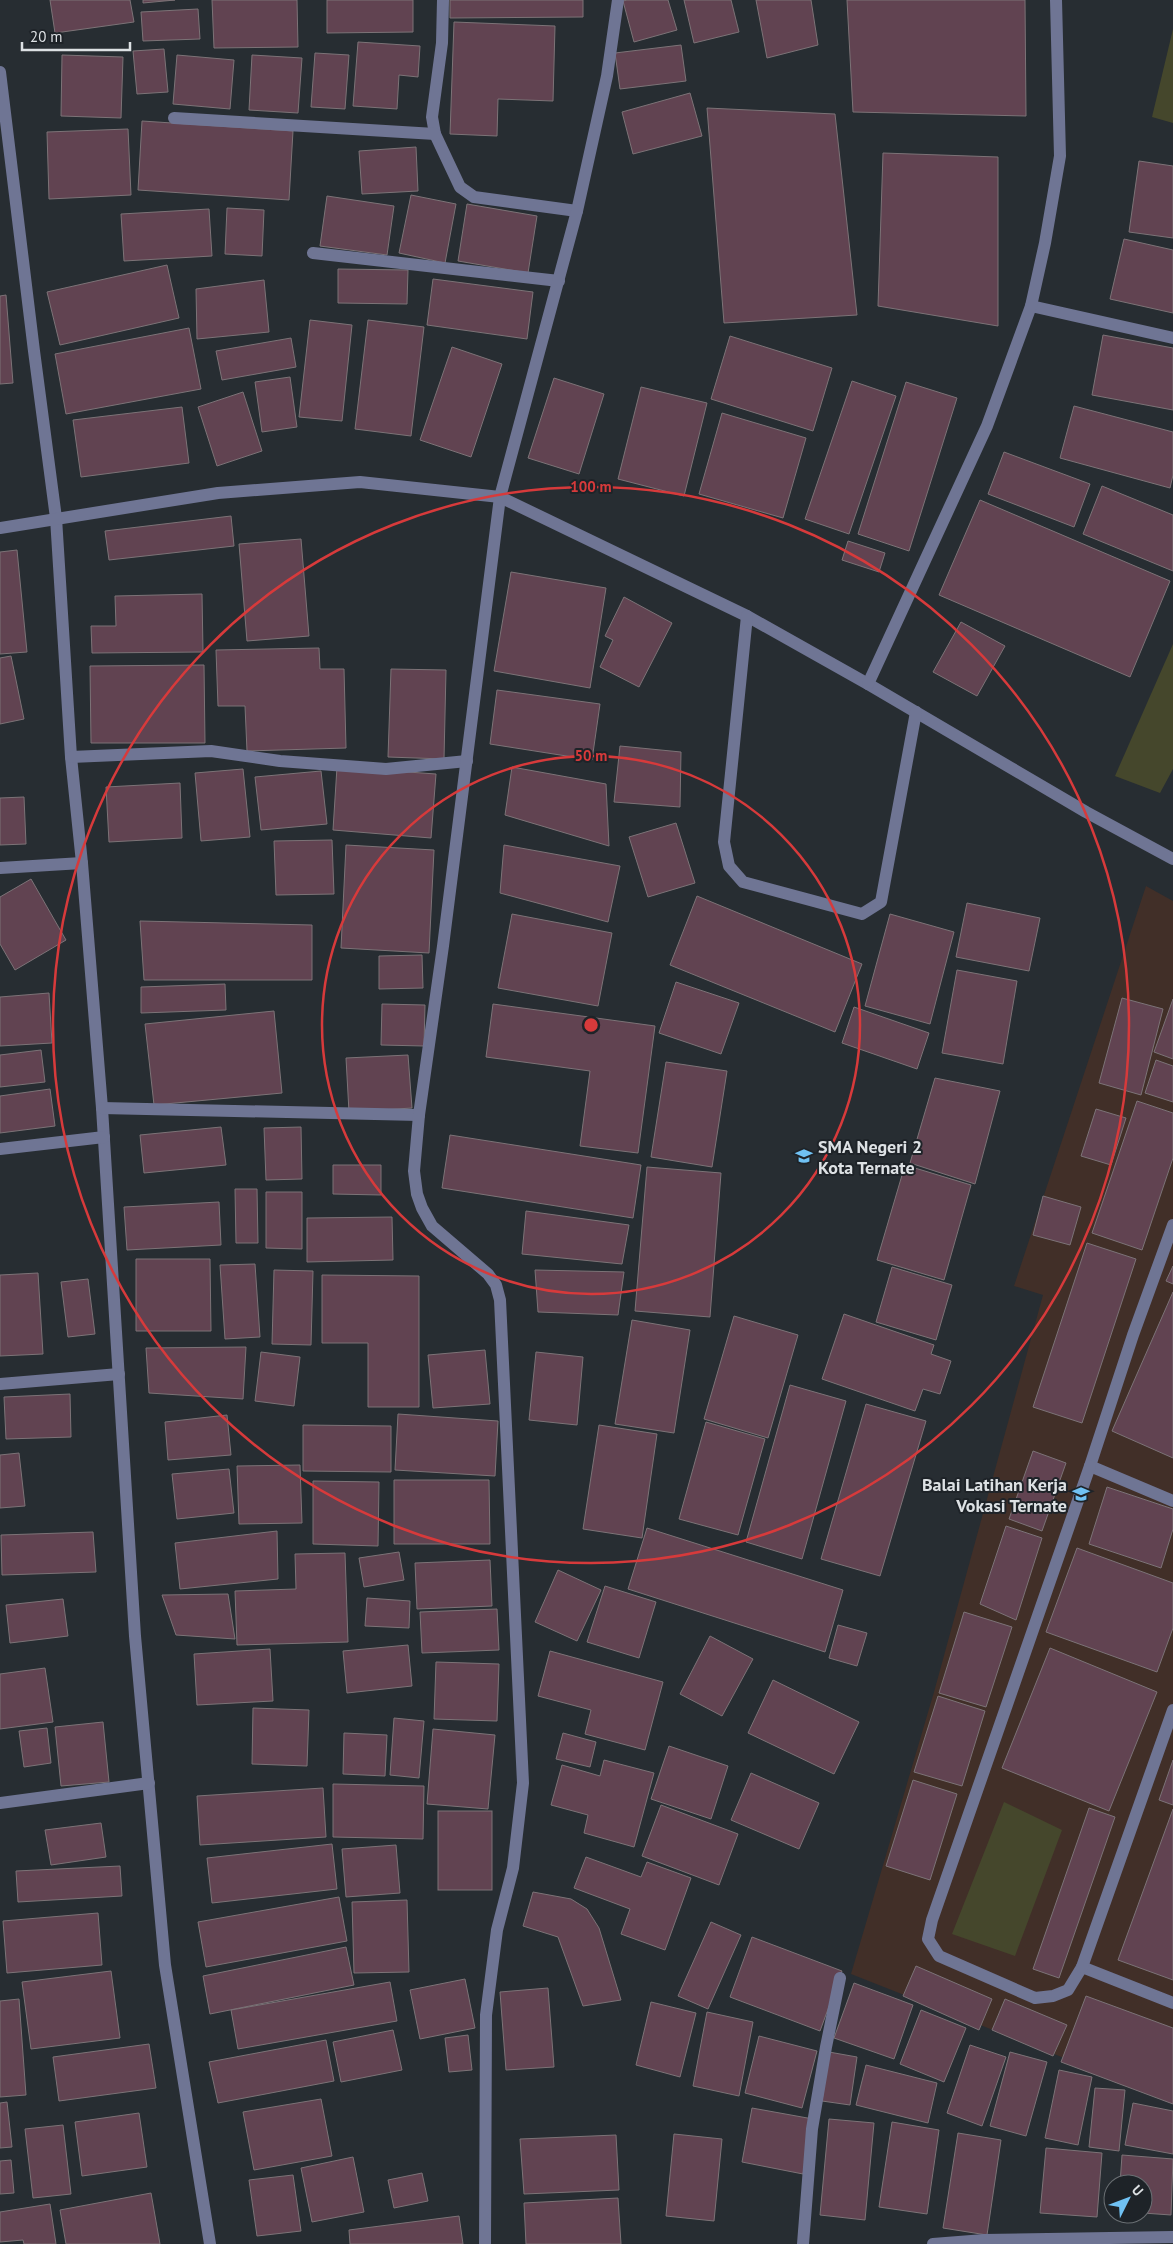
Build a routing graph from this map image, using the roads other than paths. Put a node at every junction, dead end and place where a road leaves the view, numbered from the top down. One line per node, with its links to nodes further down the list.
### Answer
1 (443, 0): 6 (street)
2 (618, 0): 7 (street)
3 (1056, 0): 10 (street)
4 (0, 72): 13 (street)
5 (174, 118): 6 (street)
6 (435, 134): 7 (street)
7 (577, 211): 9 (street)
8 (313, 252): 9 (street)
9 (559, 281): 12 (street)
10 (1031, 306): 11 (street); 16 (street)
11 (1173, 338)
12 (500, 497): 13 (street); 15 (street); 19 (street)
13 (56, 518): 14 (street); 18 (street)
14 (0, 528)
15 (747, 616): 16 (street); 17 (street)
16 (868, 684): 17 (street)
17 (916, 712): 20 (street)
18 (71, 757): 19 (street); 21 (street)
19 (467, 762): 24 (street)
20 (1173, 859)
21 (82, 863): 22 (street); 23 (street)
22 (0, 868)
23 (102, 1108): 24 (street); 25 (street)
24 (418, 1115): 41 (street)
25 (104, 1137): 26 (street); 28 (street)
26 (0, 1149)
27 (1172, 1231): 30 (street)
28 (119, 1374): 29 (street); 33 (street)
29 (0, 1384)
30 (1090, 1466): 31 (street); 35 (street)
31 (1173, 1501)
32 (1173, 1710): 35 (street)
33 (149, 1782): 34 (street); 40 (street)
34 (0, 1802)
35 (1082, 1967): 37 (street)
36 (840, 1978): 42 (street)
37 (1173, 2003)
38 (1173, 2237): 39 (street)
39 (984, 2242): 43 (street)
40 (210, 2244)
41 (485, 2244)
42 (803, 2244)
43 (933, 2244)

